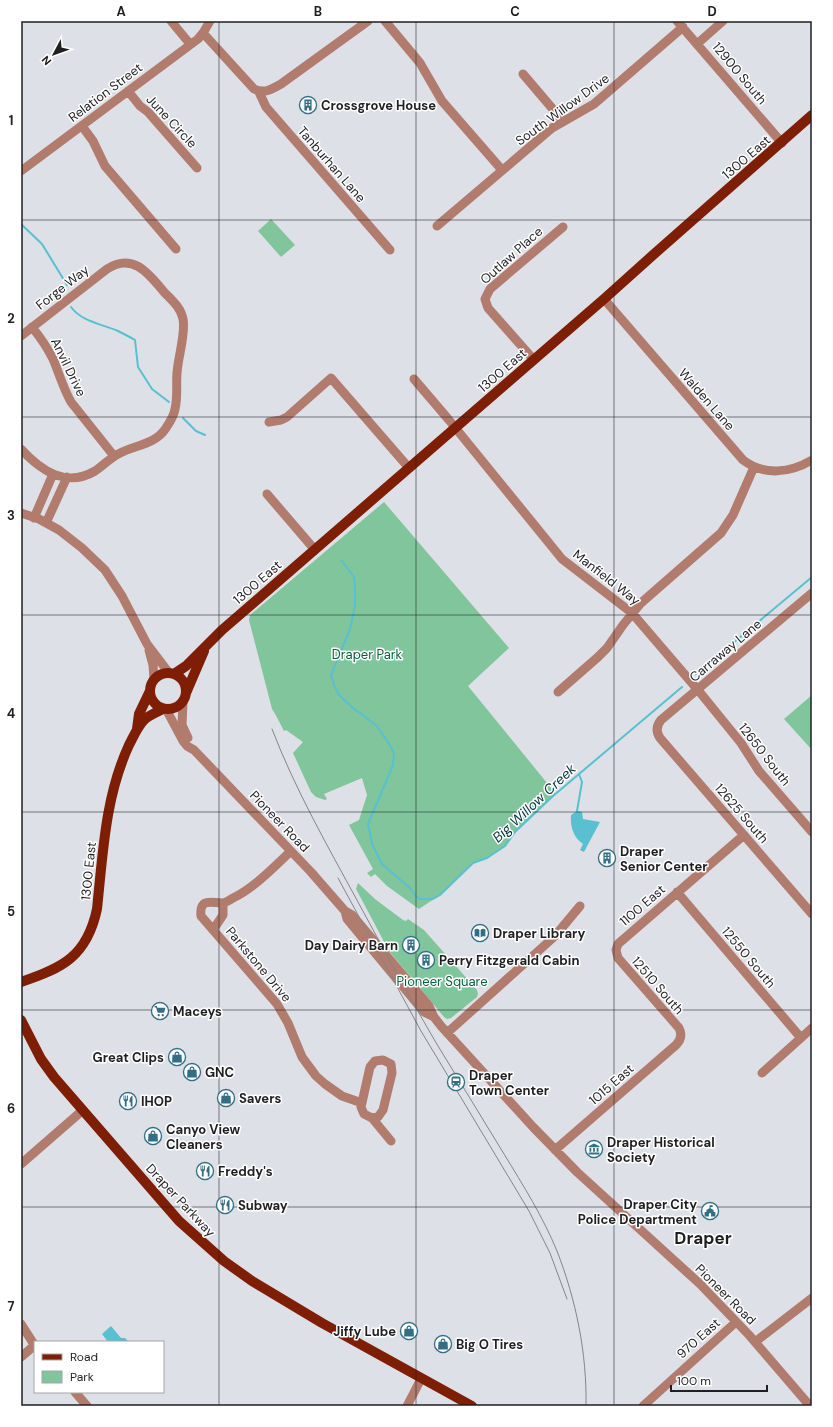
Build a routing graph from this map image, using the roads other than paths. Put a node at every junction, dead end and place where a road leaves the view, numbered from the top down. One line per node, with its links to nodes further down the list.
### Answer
1 (170, 21): 8 (street)
2 (210, 21): 7 (street)
3 (368, 21): 12 (street)
4 (385, 21): 18 (street)
5 (723, 21): 9 (street)
6 (680, 24): 9 (street, 12900 South); 14 (street, South Willow Drive)
7 (203, 34): 8 (street, Relation Street); 12 (street, Tanburhan Lane)
8 (190, 44): 11 (street, Relation Street)
9 (697, 44): 16 (street, 12900 South)
10 (523, 74): 14 (street)
11 (128, 91): 15 (street, Relation Street); 17 (street, June Circle)
12 (259, 92): 23 (street, Tanburhan Lane)
13 (812, 115): 16 (main road, 1300 East)
14 (563, 121): 18 (street, South Willow Drive)
15 (82, 126): 19 (street, Relation Street); 22 (street)
16 (782, 143): 24 (main road, 1300 East)
17 (197, 168)
18 (502, 170): 20 (street, South Willow Drive)
19 (21, 171)
20 (437, 226)
21 (563, 227): 27 (street, Outlaw Place)
22 (176, 249)
23 (390, 250)
24 (604, 299): 27 (main road, 1300 East); 34 (street, Walden Lane)
25 (32, 327): 26 (street, Forge Way); 32 (street, Anvil Drive); 32 (street, Forge Way)
26 (21, 336)
27 (534, 360): 30 (main road, 1300 East)
28 (414, 379): 30 (street, Manfield Way)
29 (269, 422): 35 (street)
30 (455, 428): 35 (main road, 1300 East); 44 (street, Manfield Way)
31 (21, 449): 36 (street)
32 (114, 456): 37 (street)
33 (812, 460): 34 (street, Walden Lane)
34 (754, 467): 44 (street)
35 (409, 468): 42 (main road, 1300 East)
36 (53, 474): 37 (street); 40 (street)
37 (67, 478): 41 (street)
38 (267, 494): 42 (street)
39 (21, 513): 40 (street)
40 (34, 518): 41 (street)
41 (46, 523): 46 (street)
42 (314, 550): 45 (main road, 1300 East)
43 (812, 592): 49 (street, Carraway Lane)
44 (632, 613): 49 (street, Manfield Way); 51 (street)
45 (207, 643): 47 (main road, 1300 East); 52 (main road, 1300 East)
46 (147, 644): 47 (street); 48 (street)
47 (172, 674): 48 (main road); 52 (main road)
48 (154, 680): 50 (main road)
49 (698, 690): 54 (street, Carraway Lane); 57 (street, 12650 South)
50 (150, 691): 53 (main road); 55 (main road, 1300 East)
51 (558, 692)
52 (185, 698): 53 (main road); 56 (street, Pioneer Road)
53 (165, 709): 55 (main road, 1300 East); 56 (street, Pioneer Road)
54 (657, 728): 58 (street, 12625 South)
55 (137, 729): 66 (main road, 1300 East)
56 (194, 750): 59 (street, Pioneer Road)
57 (812, 832)
58 (744, 835): 60 (street, 1100 East); 63 (street, 12625 South)
59 (291, 851): 61 (street); 69 (street, Pioneer Road)
60 (677, 892): 65 (street, 1100 East); 71 (street, 12550 South)
61 (223, 903): 64 (street, Parkstone Drive); 64 (street)
62 (580, 906): 69 (street)
63 (812, 914)
64 (213, 930): 73 (street, Parkstone Drive)
65 (616, 950): 70 (street, 12510 South)
66 (21, 982)
67 (21, 1020): 74 (main road, Draper Parkway)
68 (812, 1028): 71 (street)
69 (447, 1032): 77 (street, Pioneer Road)
70 (681, 1036): 77 (street, 1015 East)
71 (801, 1038): 72 (street)
72 (762, 1073)
73 (362, 1103): 75 (street); 75 (street)
74 (83, 1110): 78 (street); 86 (main road, Draper Parkway)
75 (372, 1118): 76 (street)
76 (391, 1141)
77 (555, 1150): 80 (street, Pioneer Road)
78 (21, 1164)
79 (812, 1298): 82 (street)
80 (736, 1322): 82 (street, Pioneer Road); 91 (street, 970 East)
81 (21, 1324): 83 (street)
82 (755, 1342): 92 (street, Pioneer Road)
83 (34, 1344)
84 (34, 1347): 85 (street)
85 (21, 1357)
86 (421, 1379): 89 (street); 90 (main road, Draper Parkway)
87 (76, 1393): 88 (street)
88 (87, 1406)
89 (407, 1406)
90 (472, 1406)
91 (643, 1406)
92 (810, 1406)

